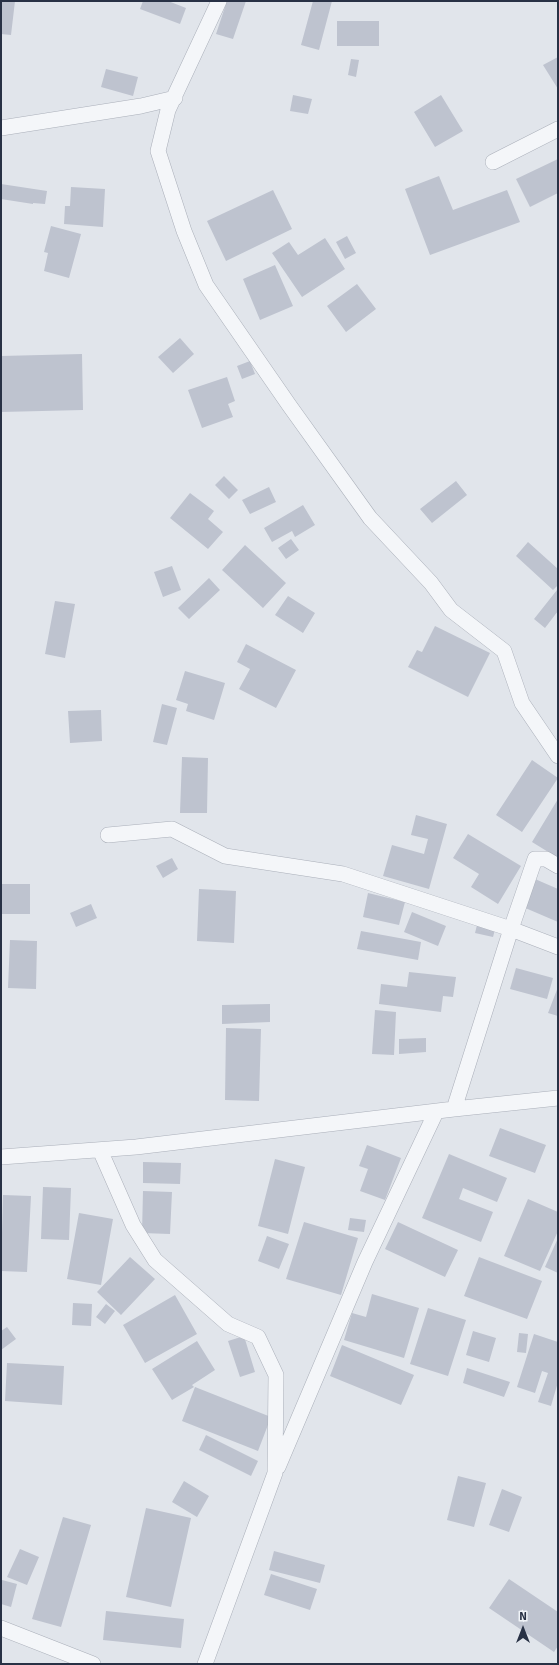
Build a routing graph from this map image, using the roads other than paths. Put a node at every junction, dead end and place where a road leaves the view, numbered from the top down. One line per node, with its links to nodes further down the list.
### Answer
1 (219, 1): 2 (street)
2 (175, 98): 3 (street); 6 (street)
3 (1, 128)
4 (558, 129): 5 (street)
5 (493, 162)
6 (558, 756)
7 (108, 835): 9 (street)
8 (558, 866): 9 (street)
9 (510, 929): 10 (street); 12 (street)
10 (558, 947)
11 (558, 1098): 12 (street)
12 (454, 1109): 13 (street)
13 (436, 1112): 14 (street); 16 (street)
14 (100, 1150): 15 (street); 16 (street)
15 (1, 1157)
16 (275, 1473): 19 (street)
17 (1, 1628): 18 (street)
18 (93, 1664)
19 (206, 1664)

